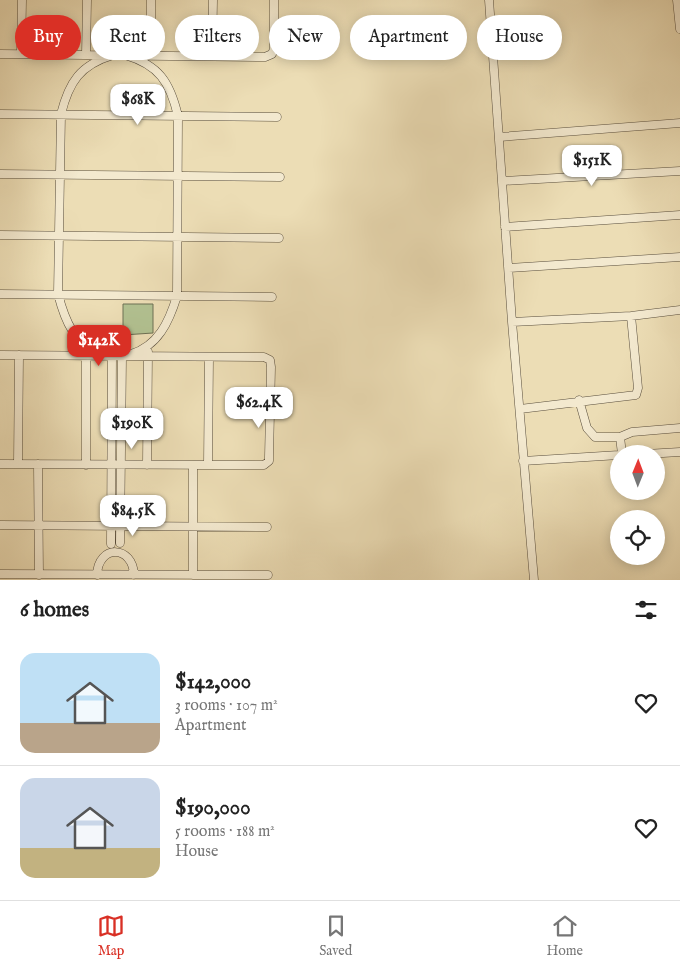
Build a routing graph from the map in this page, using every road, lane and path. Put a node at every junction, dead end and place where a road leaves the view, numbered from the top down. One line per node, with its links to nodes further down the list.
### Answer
1 (22, 0): 8 (street)
2 (87, 0): 14 (street)
3 (151, 0): 9 (street)
4 (213, 0): 10 (street)
5 (274, 0): 16 (street)
6 (489, 0): 27 (street)
7 (678, 3): 11 (street)
8 (22, 15)
9 (151, 15)
10 (213, 15)
11 (680, 29)
12 (0, 54): 13 (street)
13 (15, 54)
14 (83, 55): 15 (street); 20 (street)
15 (91, 55)
16 (259, 57)
17 (99, 60): 20 (street)
18 (140, 60): 21 (street)
19 (156, 60): 21 (street)
20 (83, 70): 23 (street)
21 (156, 70): 24 (street)
22 (0, 114): 23 (street)
23 (61, 114): 24 (street); 30 (street)
24 (178, 116): 25 (street); 31 (street)
25 (277, 117)
26 (680, 123): 27 (street)
27 (499, 137): 33 (street)
28 (680, 171): 33 (street)
29 (0, 174): 30 (street)
30 (60, 175): 31 (street); 37 (street)
31 (177, 176): 32 (street); 38 (street)
32 (280, 177)
33 (502, 181): 35 (street)
34 (680, 215): 35 (street)
35 (505, 227): 41 (street)
36 (0, 235): 37 (street)
37 (58, 235): 38 (street); 43 (street)
38 (177, 237): 39 (street); 44 (street)
39 (279, 238)
40 (680, 257): 41 (street)
41 (509, 268): 48 (street)
42 (0, 294): 43 (street)
43 (58, 294): 44 (street); 49 (street)
44 (176, 296): 45 (street); 50 (street)
45 (272, 297)
46 (680, 310): 47 (street)
47 (631, 316): 48 (street); 58 (street)
48 (512, 322): 59 (street)
49 (86, 346): 53 (street); 54 (street)
50 (148, 346): 55 (street); 56 (street)
51 (0, 354): 52 (street)
52 (19, 355): 53 (street); 68 (street)
53 (86, 356): 54 (street); 70 (street)
54 (112, 356): 55 (street); 71 (street)
55 (122, 356): 56 (street); 72 (street)
56 (148, 356): 57 (street); 73 (street)
57 (209, 357): 75 (street); 75 (street)
58 (579, 400): 59 (street); 61 (street)
59 (520, 409): 66 (street)
60 (680, 428): 61 (street)
61 (620, 437): 62 (street)
62 (620, 445)
63 (680, 452): 64 (street)
64 (665, 453)
65 (610, 455): 66 (street)
66 (523, 461): 88 (street)
67 (0, 464): 68 (street)
68 (18, 464): 69 (street)
69 (38, 464): 70 (street); 77 (street)
70 (86, 464): 71 (street)
71 (112, 465): 72 (street); 78 (street)
72 (120, 465): 73 (street); 78 (street)
73 (147, 465): 74 (street)
74 (193, 465): 75 (street); 79 (street)
75 (208, 465)
76 (0, 525): 77 (street)
77 (38, 525): 78 (street); 83 (street)
78 (116, 526): 79 (street); 81 (street)
79 (193, 526): 80 (street); 86 (street)
80 (267, 527)
81 (115, 549): 84 (street); 85 (street)
82 (0, 574): 83 (street)
83 (39, 575): 84 (street)
84 (97, 575): 85 (street)
85 (134, 575): 86 (street)
86 (193, 575): 87 (street)
87 (268, 575)
88 (534, 580)

